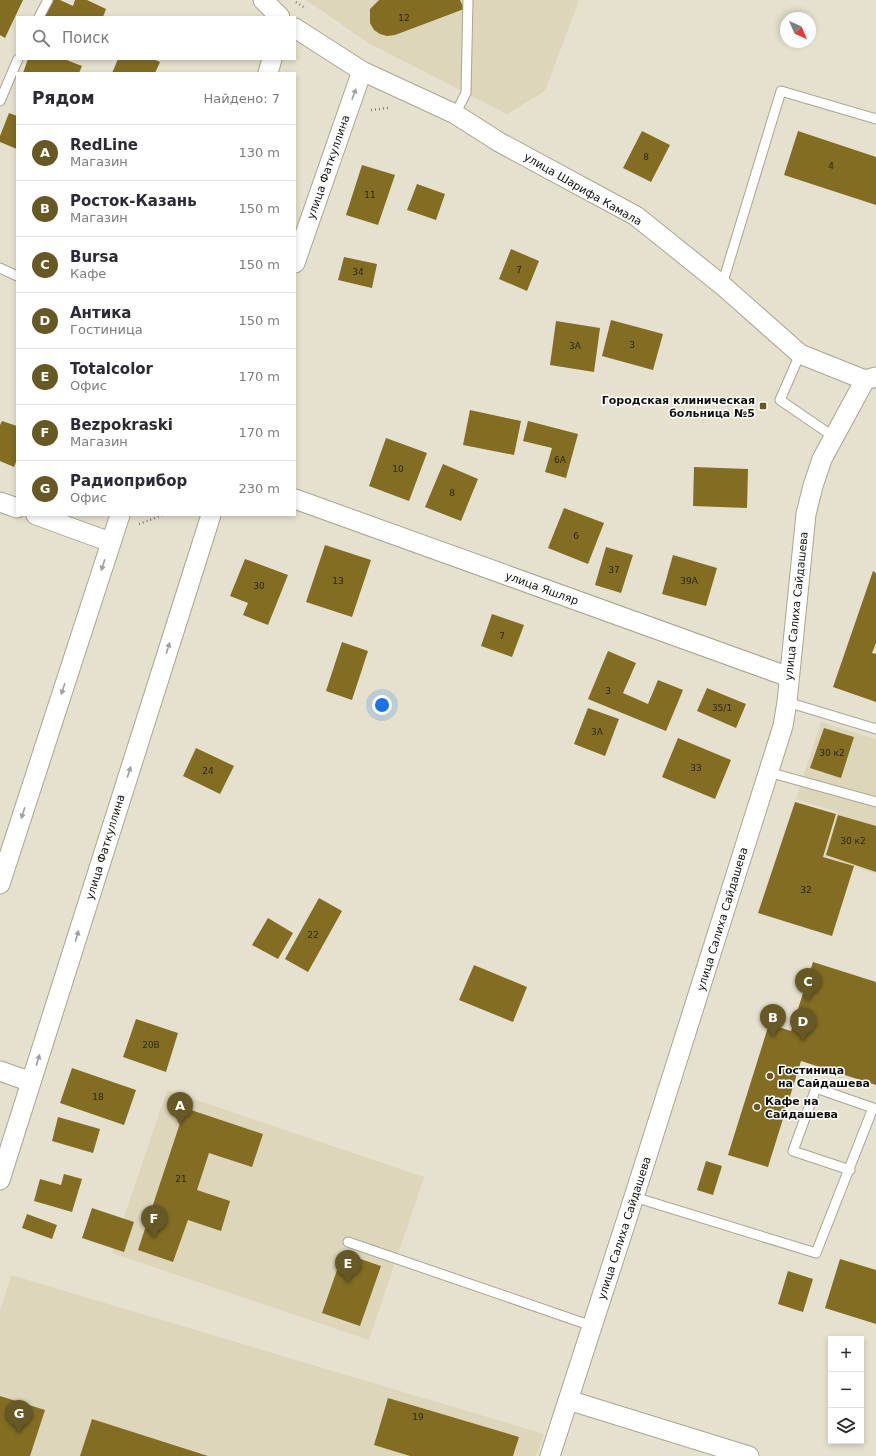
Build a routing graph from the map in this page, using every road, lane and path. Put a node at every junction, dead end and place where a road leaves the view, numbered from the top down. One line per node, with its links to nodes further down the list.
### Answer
1 (48, 0): 6 (lane)
2 (263, 0): 7 (street)
3 (294, 0): 5 (path)
4 (468, 0): 16 (lane)
5 (307, 9)
6 (40, 16)
7 (279, 16)
8 (296, 29): 11 (street, улица Шарифа Камала)
9 (18, 60): 13 (lane)
10 (272, 60): 12 (street)
11 (362, 71): 16 (street, улица Шарифа Камала); 18 (street, улица Фаткуллина, one-way to 11)
12 (268, 72)
13 (0, 101)
14 (364, 110): 15 (path)
15 (392, 110)
16 (455, 114): 21 (street, улица Шарифа Камала)
17 (876, 119): 21 (lane)
18 (296, 260)
19 (0, 268): 20 (lane)
20 (16, 276)
21 (722, 285): 22 (street, улица Шарифа Камала)
22 (800, 354): 23 (street, улица Шарифа Камала); 24 (lane)
23 (870, 378): 24 (street, улица Салиха Сайдашева)
24 (834, 437): 33 (street, улица Салиха Сайдашева)
25 (296, 499): 33 (street, улица Яшляр)
26 (0, 502): 27 (street)
27 (16, 508)
28 (39, 516): 32 (street)
29 (156, 516): 31 (path)
30 (211, 516): 40 (street, улица Фаткуллина, one-way to 30)
31 (127, 520): 32 (street)
32 (110, 542): 38 (street, one-way to 38)
33 (789, 677): 34 (street, улица Салиха Сайдашева)
34 (787, 702): 35 (lane); 36 (street, улица Салиха Сайдашева)
35 (876, 729)
36 (768, 772): 37 (lane); 44 (street, улица Салиха Сайдашева)
37 (876, 802)
38 (0, 884)
39 (0, 1071): 40 (street)
40 (31, 1082): 41 (street, улица Фаткуллина)
41 (7, 1135): 43 (street, улица Фаткуллина)
42 (850, 1170): 42 (lane); 44 (lane)
43 (0, 1180)
44 (634, 1197): 46 (street, улица Салиха Сайдашева)
45 (348, 1242): 46 (lane)
46 (592, 1326): 47 (street, улица Салиха Сайдашева)
47 (568, 1400): 48 (street, улица Салиха Сайдашева); 49 (street)
48 (550, 1456)
49 (750, 1456)

